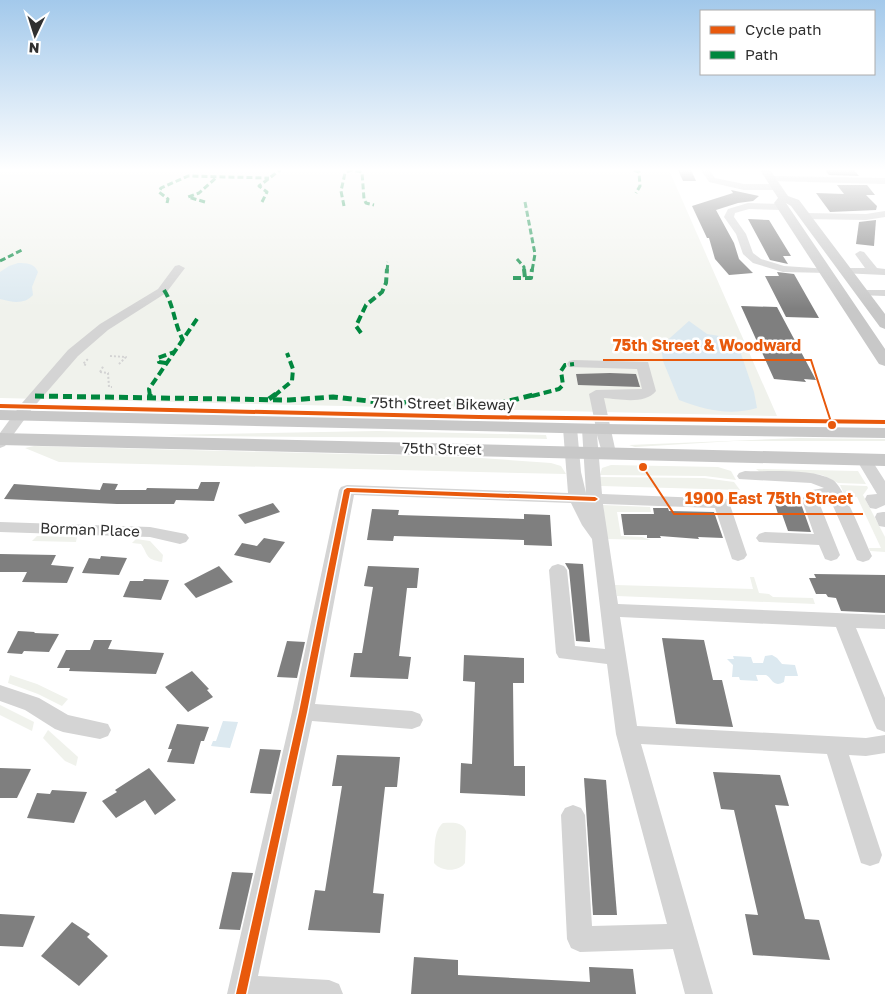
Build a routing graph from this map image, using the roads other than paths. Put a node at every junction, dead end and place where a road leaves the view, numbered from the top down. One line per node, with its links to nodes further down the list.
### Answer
1 (729, 216): 8 (street)
2 (793, 216): 8 (main road)
3 (804, 216): 9 (main road)
4 (828, 216): 5 (street)
5 (870, 216)
6 (860, 254): 10 (street)
7 (179, 268): 18 (street)
8 (826, 271): 15 (main road)
9 (845, 271): 10 (street); 12 (main road)
10 (879, 272)
11 (885, 283): 12 (street)
12 (858, 288): 13 (street); 14 (main road)
13 (885, 293)
14 (885, 324)
15 (885, 361)
16 (574, 364): 20 (street)
17 (0, 415): 18 (main road, 75th Street)
18 (20, 416): 19 (main road, 75th Street); 22 (street)
19 (570, 428): 20 (main road, 75th Street); 23 (street)
20 (596, 429): 21 (main road, 75th Street); 24 (street)
21 (885, 432)
22 (1, 440): 23 (main road, 75th Street)
23 (572, 452): 24 (main road, 75th Street); 29 (street)
24 (599, 453): 25 (main road, 75th Street); 29 (street)
25 (864, 459): 26 (main road, 75th Street); 30 (street)
26 (885, 460)
27 (745, 476): 28 (street)
28 (834, 491): 33 (street); 35 (street)
29 (586, 498): 34 (street); 37 (street); 42 (street)
30 (883, 507)
31 (0, 527): 32 (street, Borman Place)
32 (180, 538)
33 (764, 538)
34 (738, 555)
35 (863, 556)
36 (558, 570): 40 (street)
37 (609, 610): 38 (street); 40 (street)
38 (843, 620): 39 (street); 44 (street)
39 (885, 622)
40 (616, 657): 46 (street)
41 (0, 693): 45 (street)
42 (303, 712): 43 (street); 52 (street)
43 (412, 720)
44 (885, 724)
45 (100, 730)
46 (627, 734): 48 (street); 51 (street)
47 (885, 744): 48 (street)
48 (835, 746): 50 (street)
49 (573, 815): 51 (street)
50 (870, 855)
51 (684, 936): 54 (street)
52 (241, 992): 53 (street)
53 (328, 994)
54 (699, 994)

